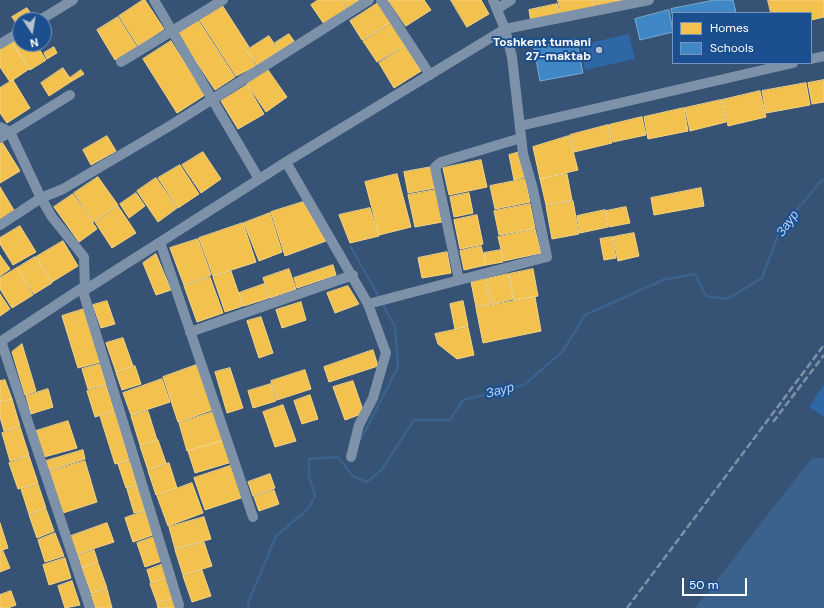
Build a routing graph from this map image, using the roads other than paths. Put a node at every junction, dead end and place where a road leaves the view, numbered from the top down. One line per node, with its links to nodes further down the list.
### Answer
1 (73, 0): 9 (street)
2 (154, 0): 11 (street)
3 (223, 0): 11 (street)
4 (369, 0): 20 (street)
5 (380, 0): 18 (street)
6 (511, 0): 8 (street)
7 (649, 0): 10 (street)
8 (495, 5): 10 (street)
9 (52, 13)
10 (505, 28): 18 (street); 21 (street)
11 (172, 30): 16 (street); 20 (street)
12 (12, 37): 13 (street)
13 (0, 44)
14 (824, 56): 15 (street)
15 (812, 59)
16 (122, 62)
17 (789, 64): 21 (street)
18 (430, 75): 26 (street)
19 (70, 95): 23 (street)
20 (212, 101): 27 (street); 28 (street)
21 (520, 126): 25 (street)
22 (0, 127): 23 (street)
23 (10, 132): 24 (street); 28 (street)
24 (0, 138)
25 (521, 138): 32 (street); 32 (street)
26 (286, 162): 27 (street); 31 (street)
27 (259, 179): 30 (street)
28 (41, 198): 29 (street); 33 (street)
29 (0, 225)
30 (160, 242): 33 (street); 35 (street)
31 (353, 275): 34 (street); 35 (street)
32 (459, 280): 34 (street)
33 (84, 289): 36 (street); 39 (street)
34 (368, 304): 37 (street)
35 (190, 332): 38 (street)
36 (1, 342): 40 (street)
37 (351, 457)
38 (253, 517)
39 (179, 605)
40 (90, 608)

